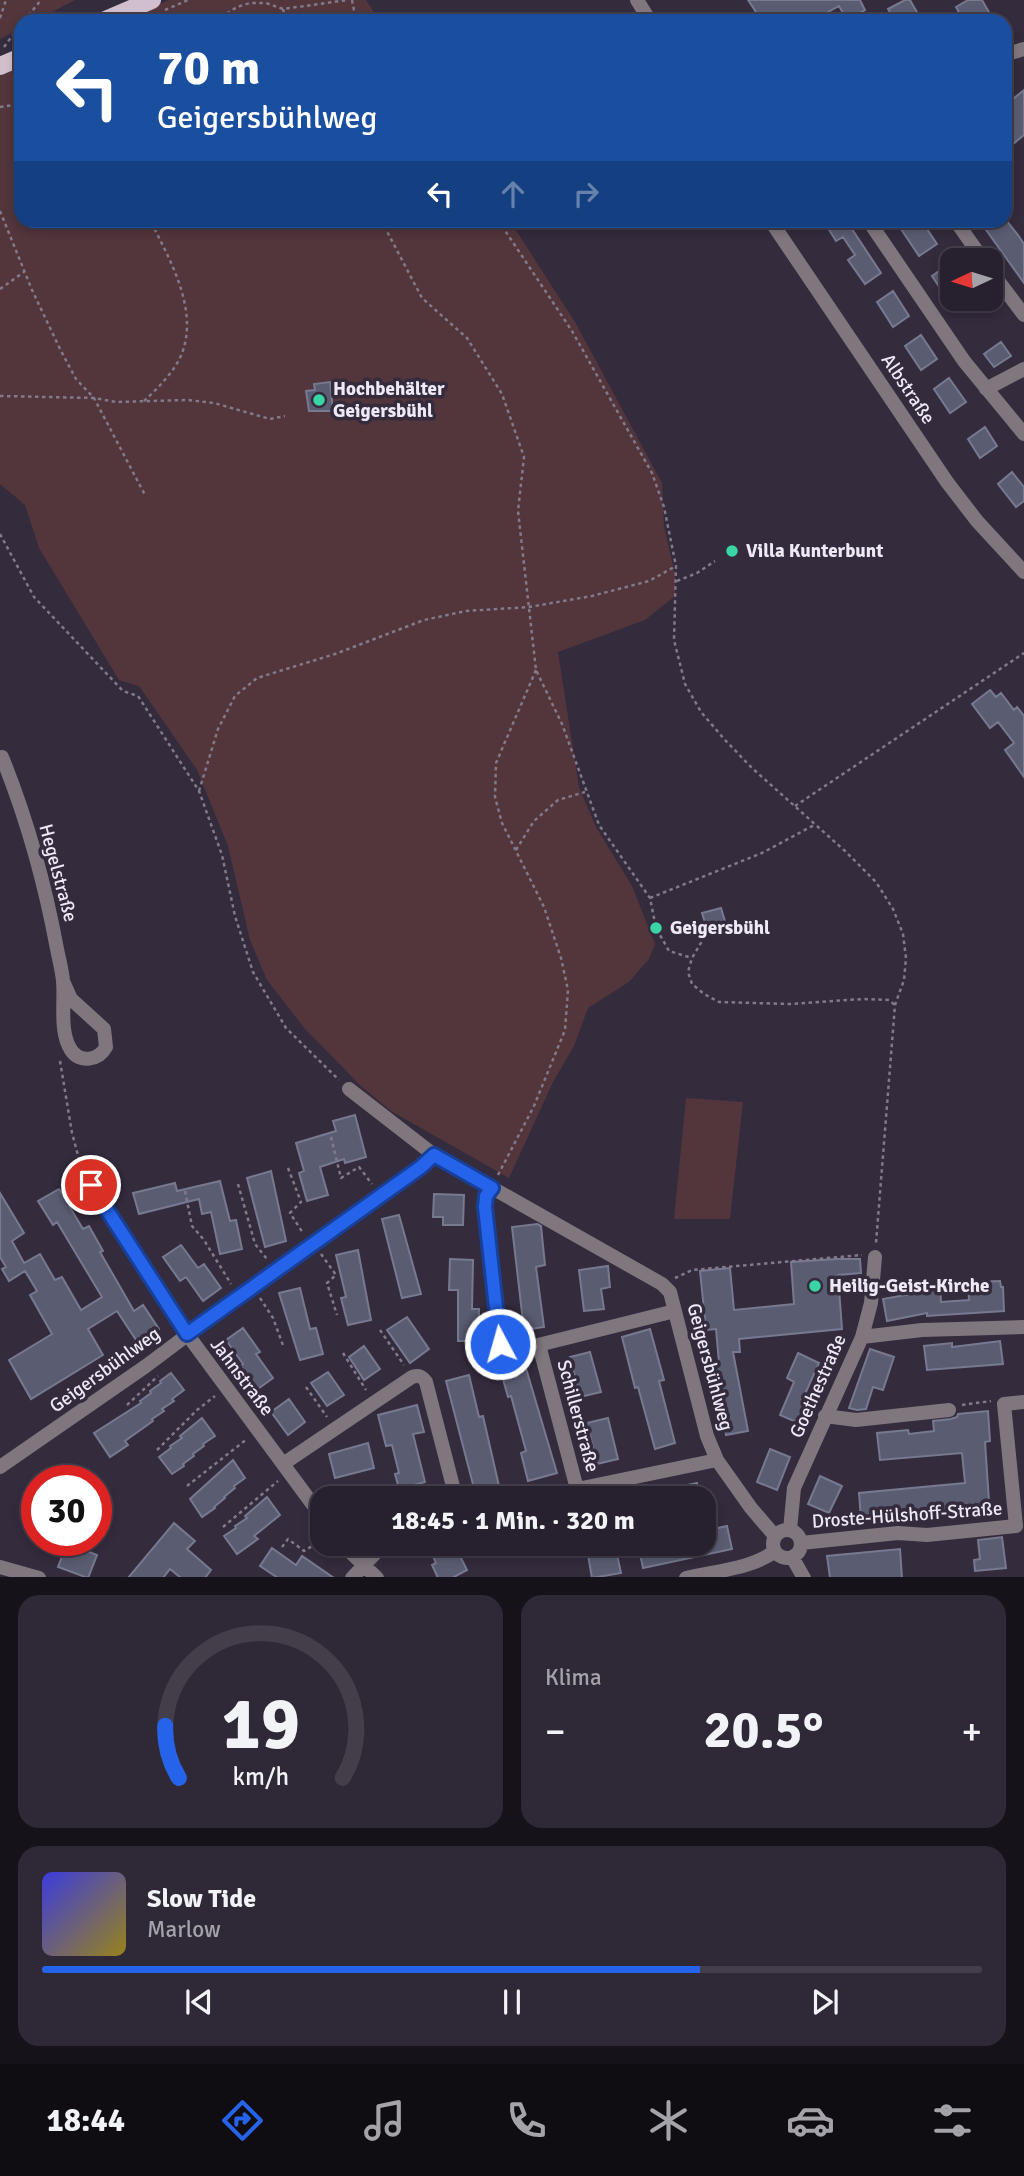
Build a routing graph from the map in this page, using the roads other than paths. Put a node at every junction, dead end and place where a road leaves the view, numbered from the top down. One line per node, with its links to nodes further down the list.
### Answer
1 (152, 0): 2 (main road)
2 (119, 14)
3 (775, 228): 12 (street, Albstraße)
4 (873, 228): 10 (street)
5 (961, 228): 6 (street)
6 (975, 248)
7 (1003, 287): 8 (street)
8 (1024, 315)
9 (1024, 369): 10 (street)
10 (986, 389): 11 (street)
11 (1024, 434)
12 (1024, 572)
13 (2, 758): 14 (street, Hegelstraße)
14 (15, 791): 15 (street); 16 (street, Hegelstraße)
15 (0, 794)
16 (63, 981): 16 (street, Hegelstraße)
17 (349, 1089): 18 (street, Geigersbühlweg)
18 (434, 1155): 20 (street, Geigersbühlweg); 24 (street, Geigersbühlweg)
19 (91, 1185): 24 (street, Jahnstraße)
20 (492, 1188): 22 (street, Geigersbühlweg); 26 (street, Schillerstraße)
21 (875, 1257): 25 (street, Goethestraße)
22 (675, 1311): 26 (street); 30 (street, Geigersbühlweg)
23 (1024, 1327): 25 (street)
24 (187, 1334): 31 (street, Geigersbühlweg); 32 (street, Jahnstraße)
25 (862, 1337): 29 (street, Goethestraße)
26 (539, 1345): 34 (street, Schillerstraße)
27 (1024, 1402): 37 (street, Droste-Hülshoff-Straße)
28 (949, 1410): 29 (street)
29 (825, 1416): 38 (street, Goethestraße)
30 (717, 1460): 35 (street); 39 (street, Geigersbühlweg)
31 (2, 1461)
32 (286, 1469): 33 (street); 36 (street, Jahnstraße)
33 (453, 1486)
34 (576, 1486)
35 (591, 1486)
36 (310, 1501)
37 (1020, 1529): 40 (street, Droste-Hülshoff-Straße)
38 (790, 1530): 39 (street); 40 (street)
39 (775, 1543): 43 (street); 49 (street)
40 (801, 1543): 43 (street)
41 (355, 1556): 44 (street)
42 (371, 1556): 44 (street)
43 (792, 1557): 50 (street)
44 (363, 1564): 47 (street); 48 (street)
45 (0, 1567): 46 (street)
46 (38, 1577)
47 (352, 1577)
48 (377, 1577)
49 (686, 1577)
50 (804, 1577)

